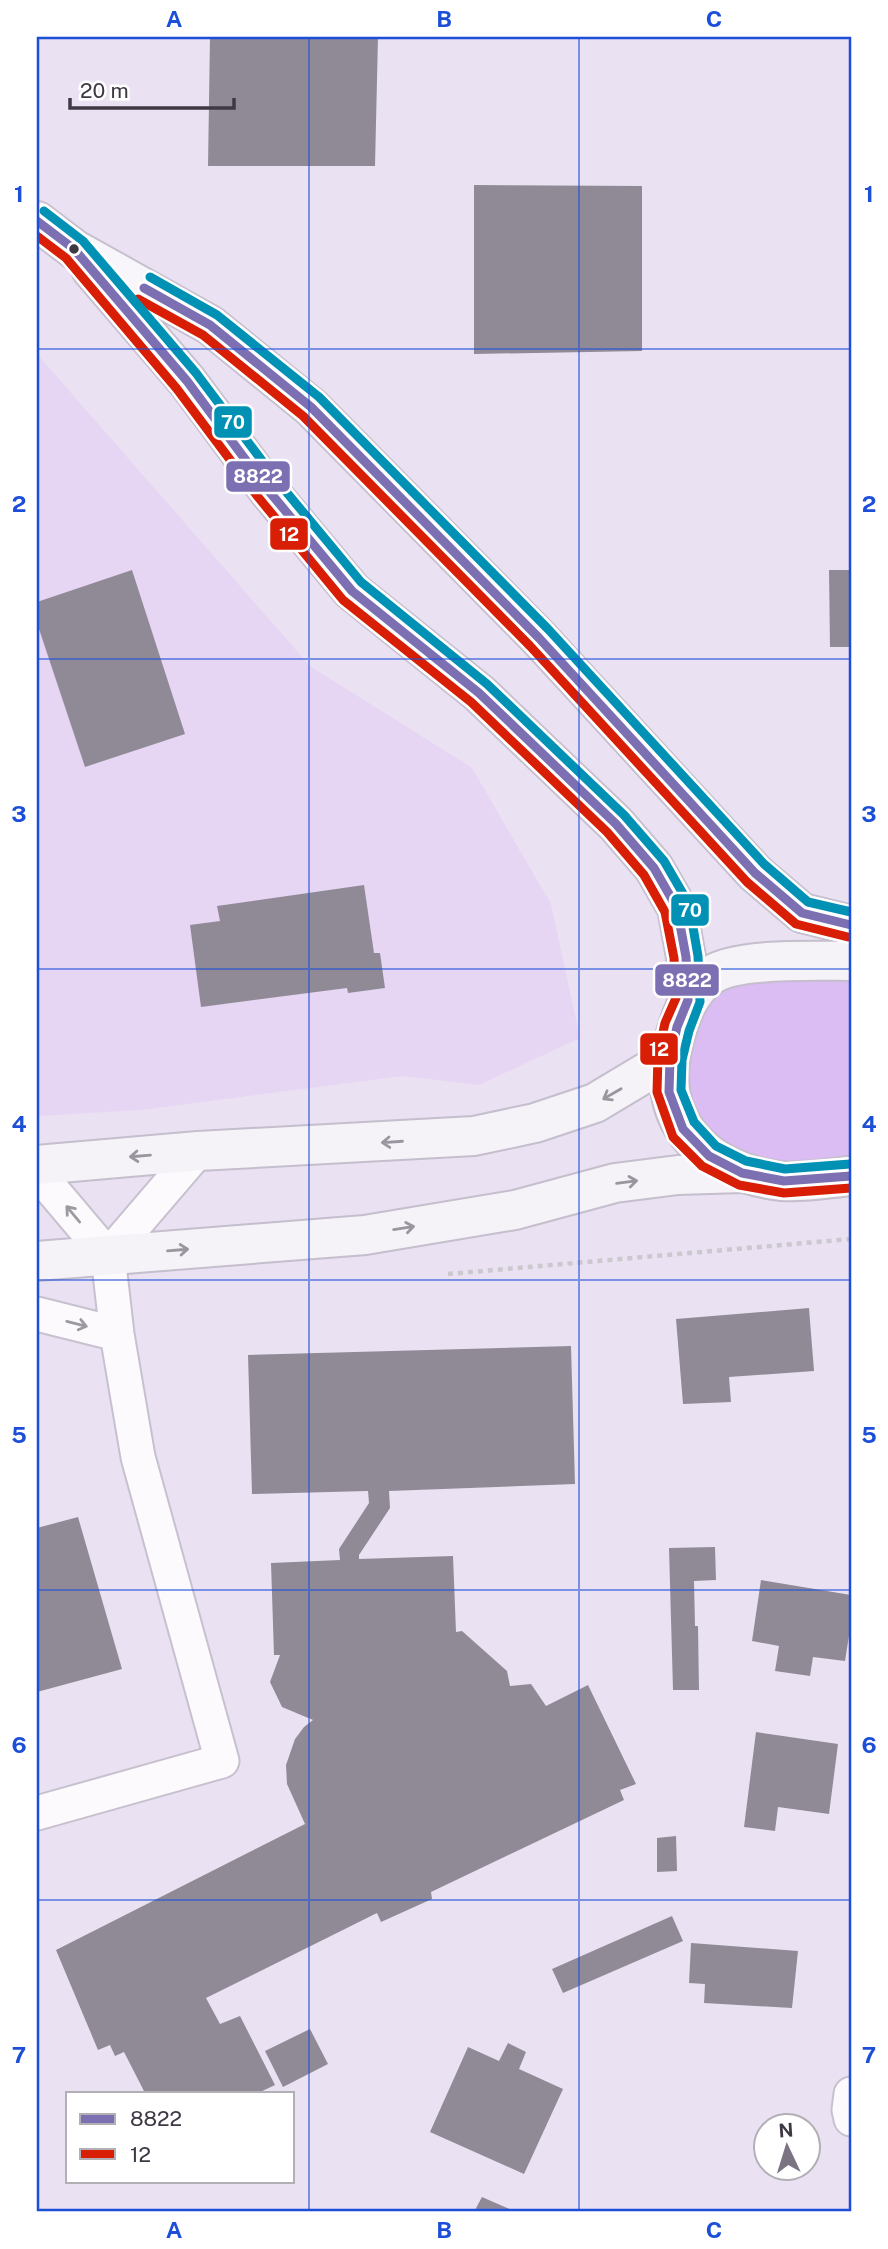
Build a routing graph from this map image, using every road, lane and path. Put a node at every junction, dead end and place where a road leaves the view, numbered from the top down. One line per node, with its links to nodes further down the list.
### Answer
1 (37, 221): 2 (main road)
2 (74, 249): 3 (main road); 5 (main road)
3 (851, 925)
4 (851, 961): 5 (main road)
5 (688, 1000): 6 (main road)
6 (670, 1058): 7 (main road, one-way to 7); 10 (main road)
7 (198, 1151): 8 (main road, one-way to 8); 13 (lane)
8 (37, 1165)
9 (37, 1172): 13 (lane, one-way to 9)
10 (742, 1173): 11 (main road); 13 (main road, one-way to 10)
11 (851, 1176)
12 (851, 1239): 15 (path)
13 (108, 1256): 14 (main road); 17 (lane)
14 (37, 1261)
15 (447, 1274)
16 (37, 1314): 17 (lane, one-way to 17)
17 (117, 1334): 18 (lane)
18 (37, 1813)
19 (851, 2094): 20 (lane)
20 (851, 2119)

